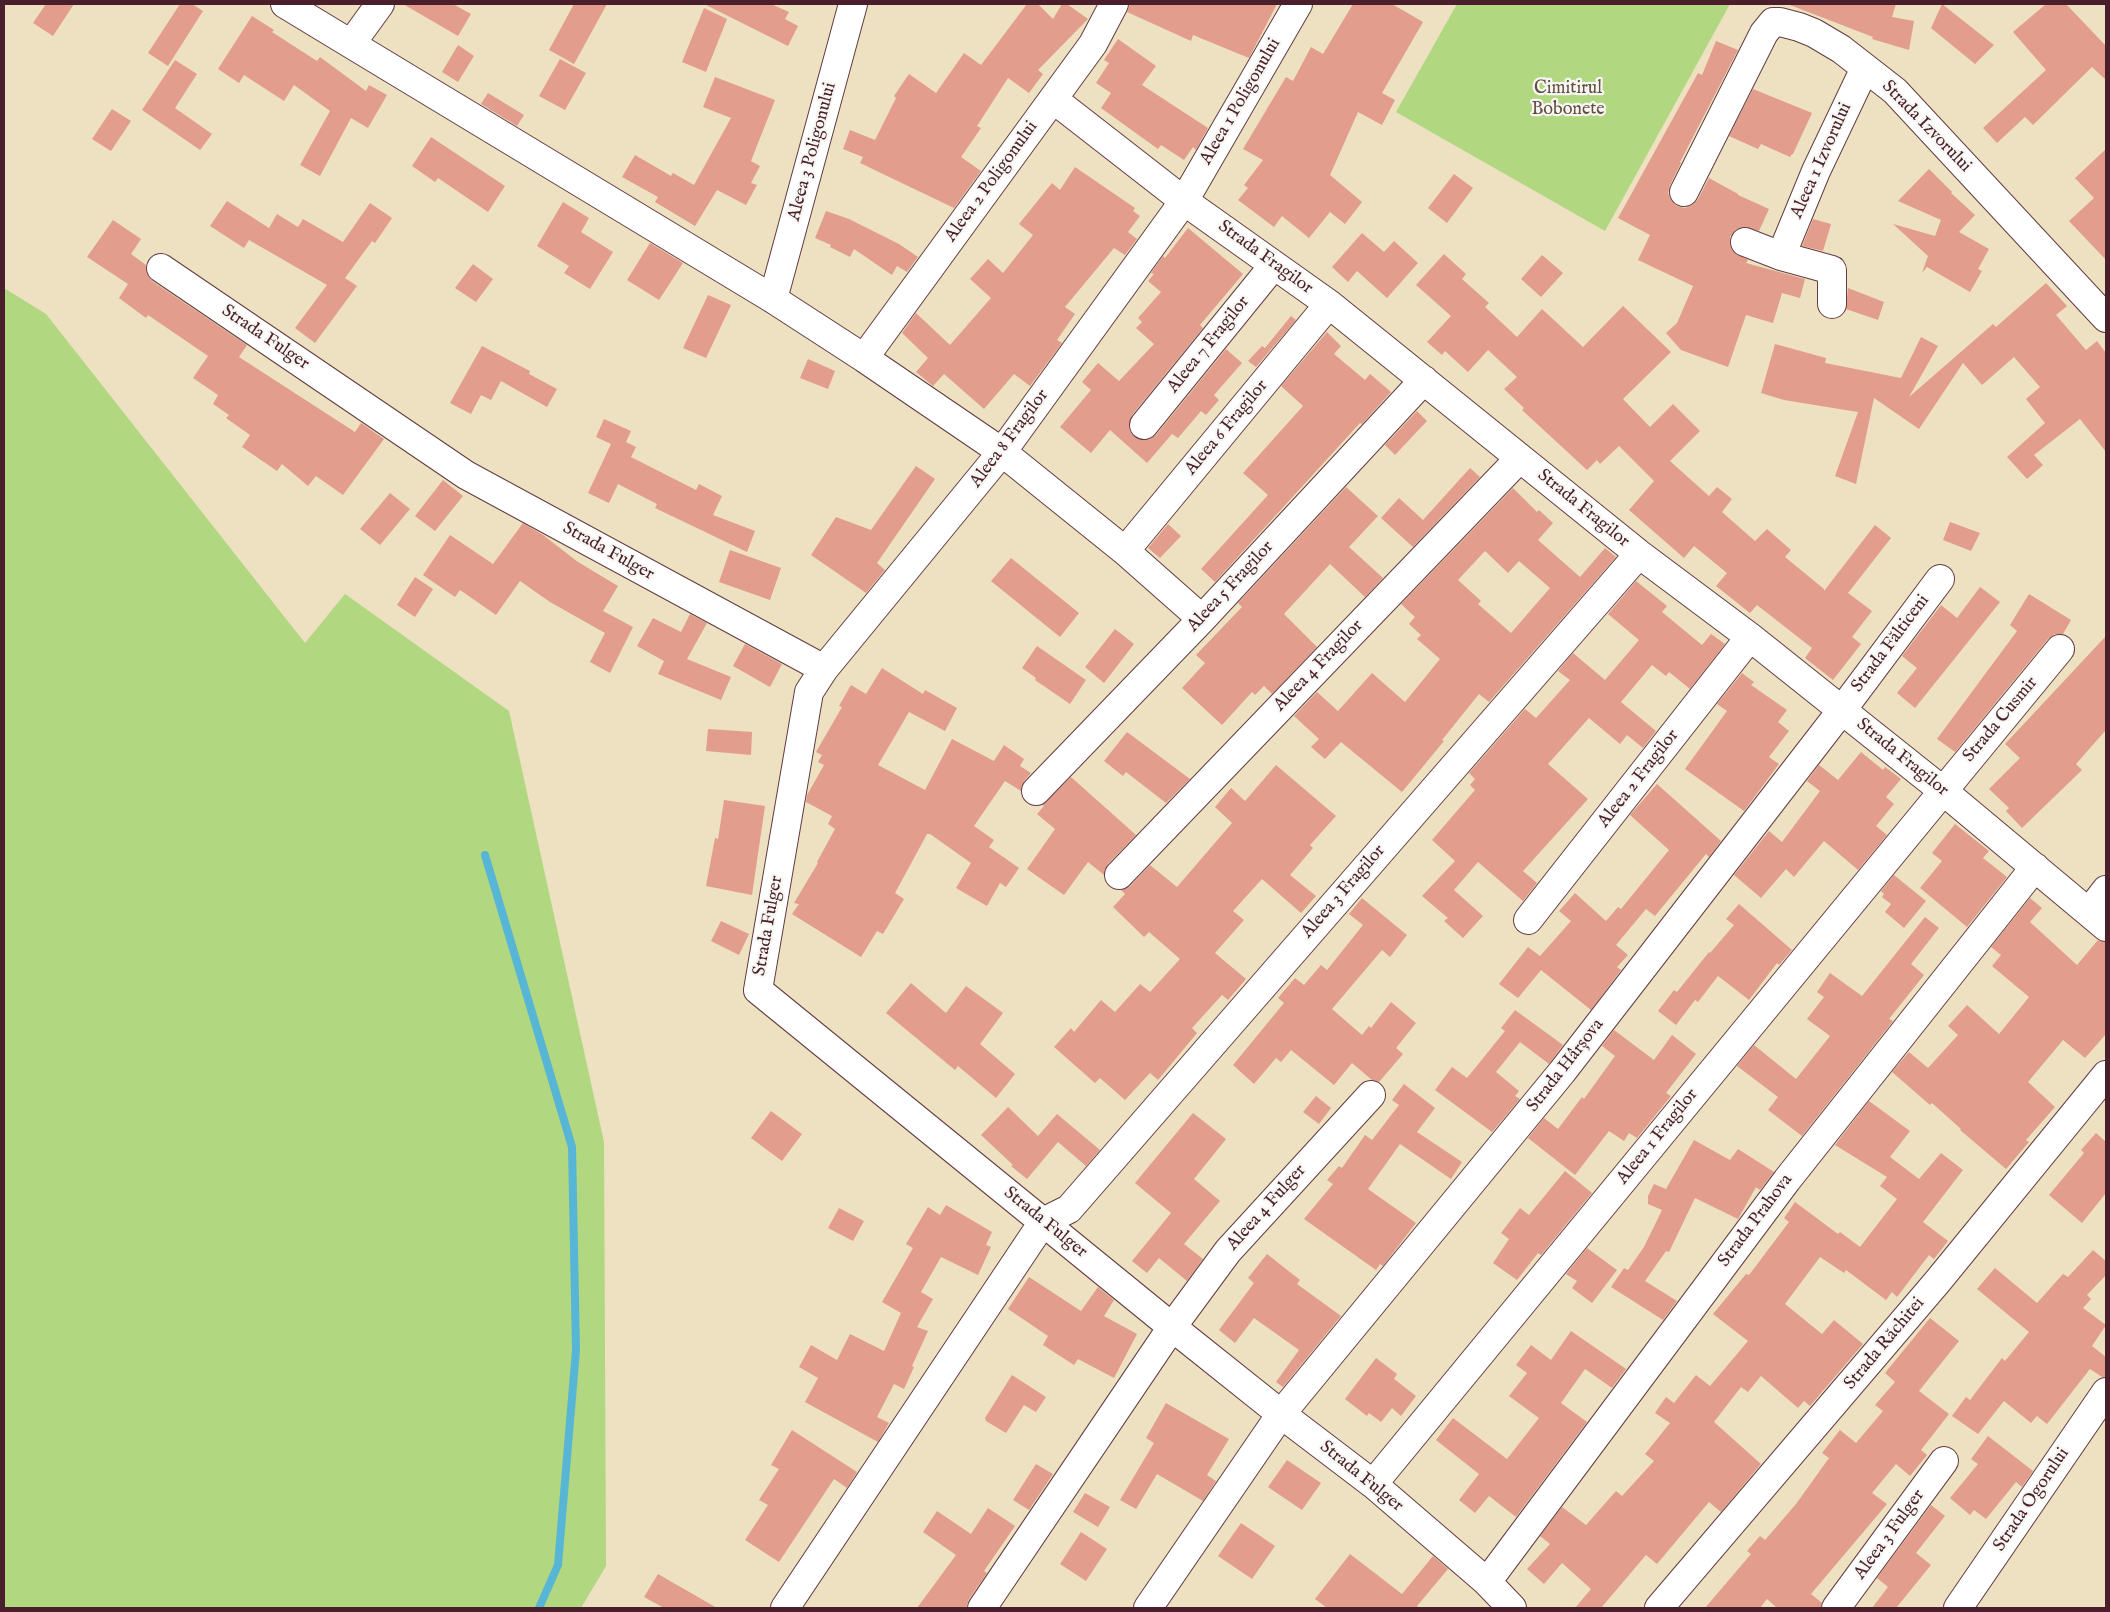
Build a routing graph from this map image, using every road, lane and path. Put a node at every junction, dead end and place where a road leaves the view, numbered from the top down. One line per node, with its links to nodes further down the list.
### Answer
1 (285, 4): 6 (street)
2 (380, 4): 6 (street)
3 (853, 4): 15 (street, Aleea 3 Poligonului)
4 (1114, 4): 8 (street, Aleea 2 Poligonului)
5 (1298, 4): 10 (street, Aleea 1 Poligonului)
6 (351, 44): 15 (street)
7 (1865, 68): 9 (street, Strada Izvorului); 12 (street, Aleea 1 Izvorului); 18 (street, Strada Izvorului)
8 (1053, 99): 10 (street, Strada Fragilor); 19 (street, Aleea 2 Poligonului)
9 (1684, 192)
10 (1184, 200): 13 (street, Strada Fragilor); 22 (street, Aleea 8 Fragilor)
11 (1745, 242): 12 (street)
12 (1781, 256): 17 (street)
13 (1274, 265): 16 (street, Strada Fragilor); 21 (street, Aleea 7 Fragilor)
14 (161, 268): 30 (street, Strada Fulger)
15 (773, 300): 19 (street)
16 (1329, 304): 20 (street, Strada Fragilor); 24 (street, Aleea 6 Fragilor)
17 (1832, 304)
18 (2106, 318)
19 (864, 358): 22 (street)
20 (1424, 380): 23 (street, Strada Fragilor); 27 (street, Aleea 5 Fragilor)
21 (1144, 425)
22 (1002, 452): 24 (street); 30 (street, Aleea 8 Fragilor)
23 (1520, 458): 25 (street, Strada Fragilor); 35 (street, Aleea 4 Fragilor)
24 (1125, 551): 27 (street)
25 (1639, 554): 28 (street, Strada Fragilor); 41 (street, Aleea 3 Fragilor)
26 (1940, 579): 31 (street, Strada Fălticeni)
27 (1202, 619): 33 (street, Aleea 5 Fragilor)
28 (1750, 637): 31 (street, Strada Fragilor); 38 (street, Aleea 2 Fragilor)
29 (2060, 649): 32 (street, Strada Cusmir)
30 (824, 669): 41 (street, Strada Fulger)
31 (1842, 710): 32 (street, Strada Fragilor); 44 (street, Strada Hârșova)
32 (1942, 790): 34 (street, Strada Fragilor); 46 (street, Aleea 1 Fragilor)
33 (1036, 791)
34 (2035, 867): 37 (street, Strada Fragilor); 47 (street, Strada Prahova)
35 (1119, 875)
36 (2106, 890): 37 (street)
37 (2098, 919)
38 (1528, 920)
39 (2106, 1075): 52 (street, Strada Răchitei)
40 (1371, 1094): 42 (street, Aleea 4 Fulger)
41 (1043, 1222): 42 (street, Strada Fulger); 48 (street)
42 (1172, 1327): 44 (street, Strada Fulger); 49 (street, Aleea 4 Fulger)
43 (2106, 1392): 54 (street, Strada Ogorului)
44 (1281, 1414): 46 (street, Strada Fulger); 50 (street, Strada Hârșova)
45 (1944, 1461): 53 (street, Aleea 3 Fulger)
46 (1373, 1484): 47 (street, Strada Fulger)
47 (1487, 1582): 51 (street, Strada Fulger)
48 (785, 1608)
49 (982, 1608)
50 (1148, 1608)
51 (1512, 1608)
52 (1659, 1608)
53 (1836, 1608)
54 (1958, 1608)

